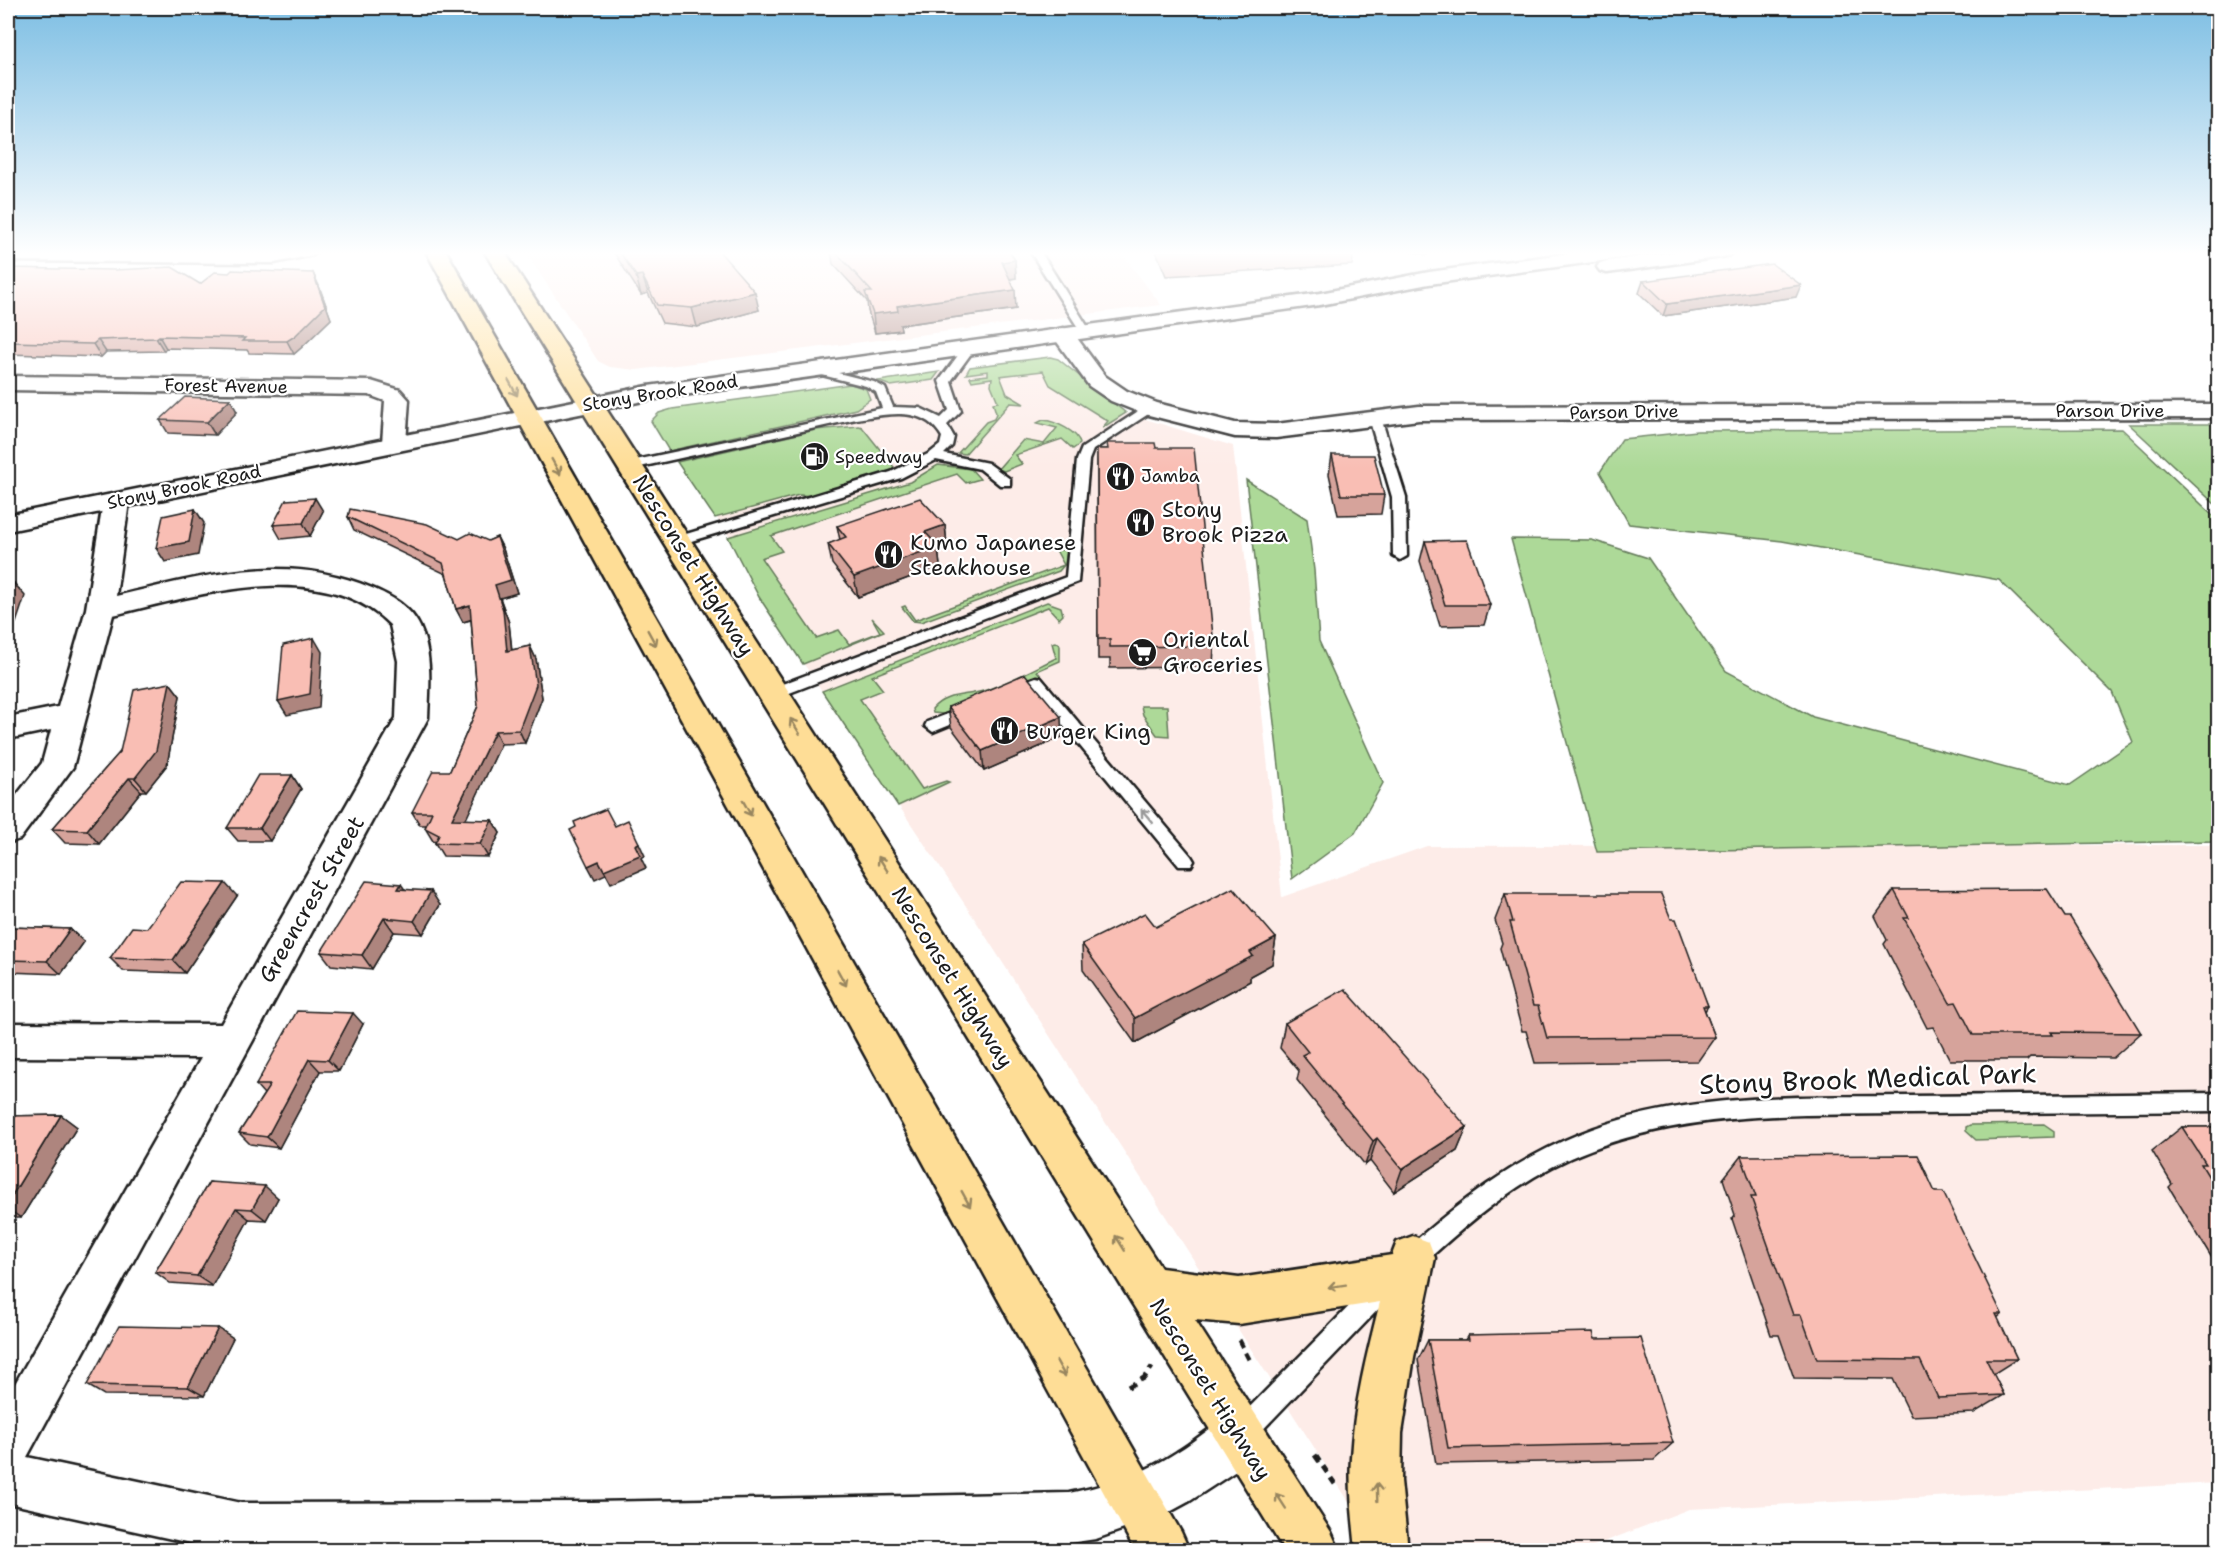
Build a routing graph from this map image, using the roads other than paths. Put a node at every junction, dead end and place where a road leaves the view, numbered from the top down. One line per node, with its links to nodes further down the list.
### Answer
1 (477, 324): 14 (highway, one-way to 14)
2 (541, 324): 10 (highway, Nesconset Highway)
3 (1081, 324): 5 (lane)
4 (1145, 324): 5 (street, Stony Brook Road)
5 (1086, 332): 6 (street, Stony Brook Road)
6 (1063, 335): 7 (street, Stony Brook Road); 11 (street, Parson Drive)
7 (969, 348): 8 (street, Stony Brook Road); 16 (lane)
8 (814, 370): 10 (street, Stony Brook Road); 12 (lane)
9 (8, 383): 17 (street, Forest Avenue)
10 (592, 404): 14 (street, Stony Brook Road); 19 (highway, Nesconset Highway)
11 (1149, 408): 15 (street, Parson Drive); 26 (lane)
12 (889, 411): 16 (lane); 19 (lane)
13 (2218, 411): 15 (street, Parson Drive)
14 (528, 416): 17 (street, Stony Brook Road); 40 (highway, one-way to 40)
15 (1375, 418): 24 (lane)
16 (940, 425): 18 (lane)
17 (394, 443): 21 (street, Stony Brook Road)
18 (934, 456): 20 (lane); 23 (lane)
19 (631, 465): 23 (highway, Nesconset Highway)
20 (1005, 482)
21 (116, 502): 22 (street, Stony Brook Road); 25 (street)
22 (8, 523)
23 (678, 541): 26 (highway, Nesconset Highway)
24 (1400, 556)
25 (100, 609): 27 (street); 33 (street, Greencrest Street)
26 (774, 693): 36 (highway, Nesconset Highway, one-way to 26)
27 (71, 715): 29 (street); 30 (street)
28 (933, 726): 31 (lane, one-way to 28)
29 (8, 728)
30 (8, 830)
31 (1185, 861)
32 (8, 1040): 33 (street)
33 (230, 1041): 38 (street, Greencrest Street)
34 (2218, 1102): 35 (lane, Stony Brook Medical Park)
35 (1404, 1267): 36 (highway, one-way to 36); 37 (lane, Stony Brook Medical Park); 44 (highway, one-way to 35)
36 (1149, 1289): 37 (highway, Nesconset Highway)
37 (1239, 1436): 40 (street); 43 (highway, Nesconset Highway, one-way to 37)
38 (8, 1443)
39 (8, 1478): 41 (street)
40 (1135, 1501): 41 (street); 42 (highway)
41 (590, 1539)
42 (1163, 1551)
43 (1313, 1551)
44 (1382, 1551)

